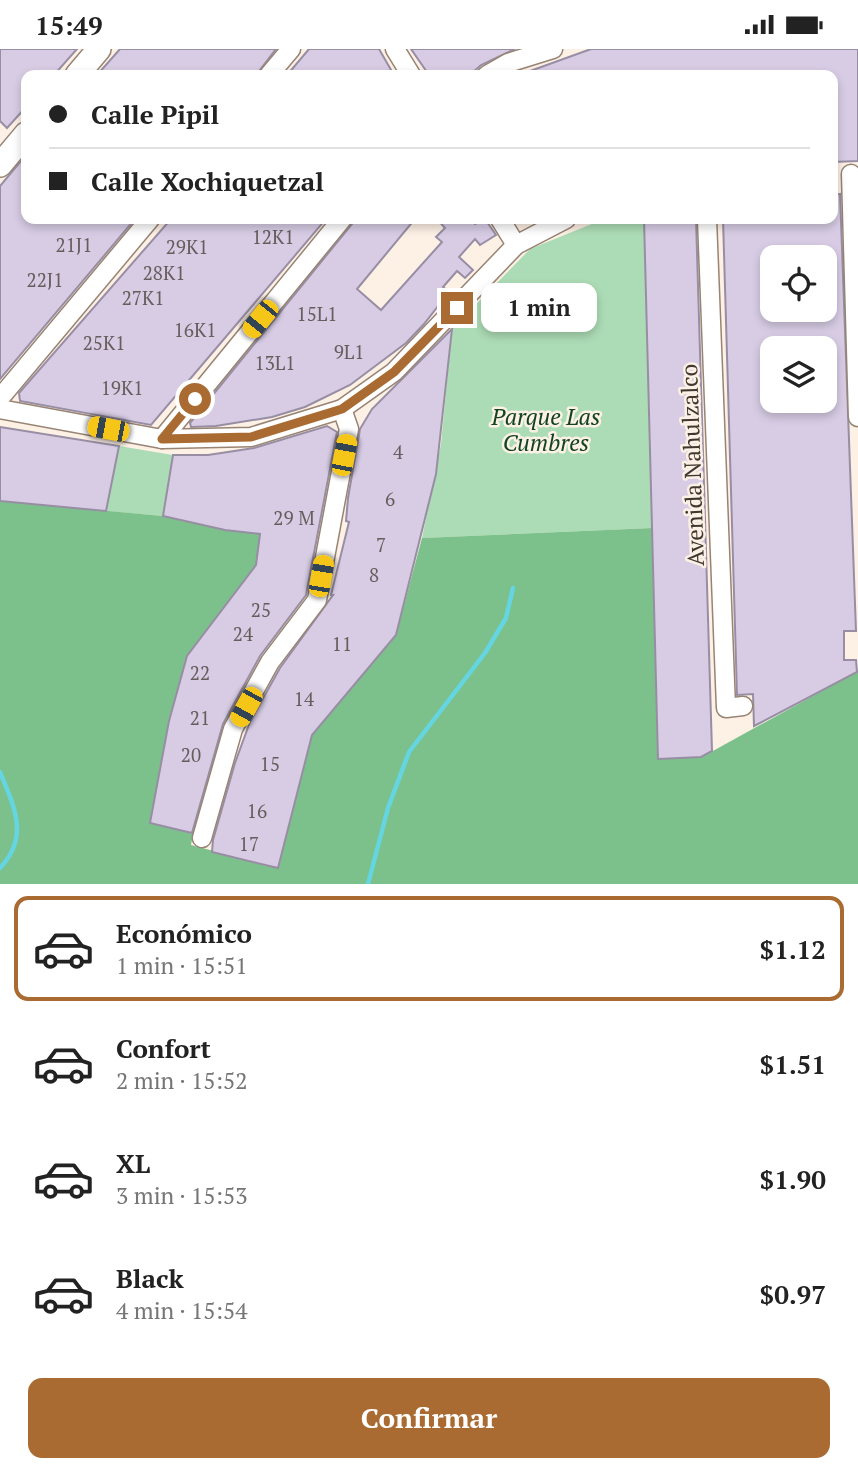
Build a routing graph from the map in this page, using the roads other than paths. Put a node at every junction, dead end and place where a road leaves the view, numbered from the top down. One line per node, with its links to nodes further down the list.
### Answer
1 (99, 49): 5 (main road)
2 (291, 49): 6 (street)
3 (395, 49): 7 (street)
4 (553, 49): 8 (street)
5 (81, 70)
6 (274, 70)
7 (408, 70)
8 (496, 70)
9 (21, 140): 10 (main road)
10 (0, 165)
11 (855, 174): 21 (street)
12 (146, 224): 18 (street)
13 (338, 224): 22 (street)
14 (502, 224): 17 (street)
15 (556, 224): 17 (street)
16 (707, 224): 23 (street, Avenida Nahulzalco)
17 (516, 245): 20 (street)
18 (0, 398)
19 (0, 409): 22 (street)
20 (342, 409): 22 (street); 24 (street)
21 (858, 417)
22 (162, 439)
23 (735, 707)
24 (202, 838)

